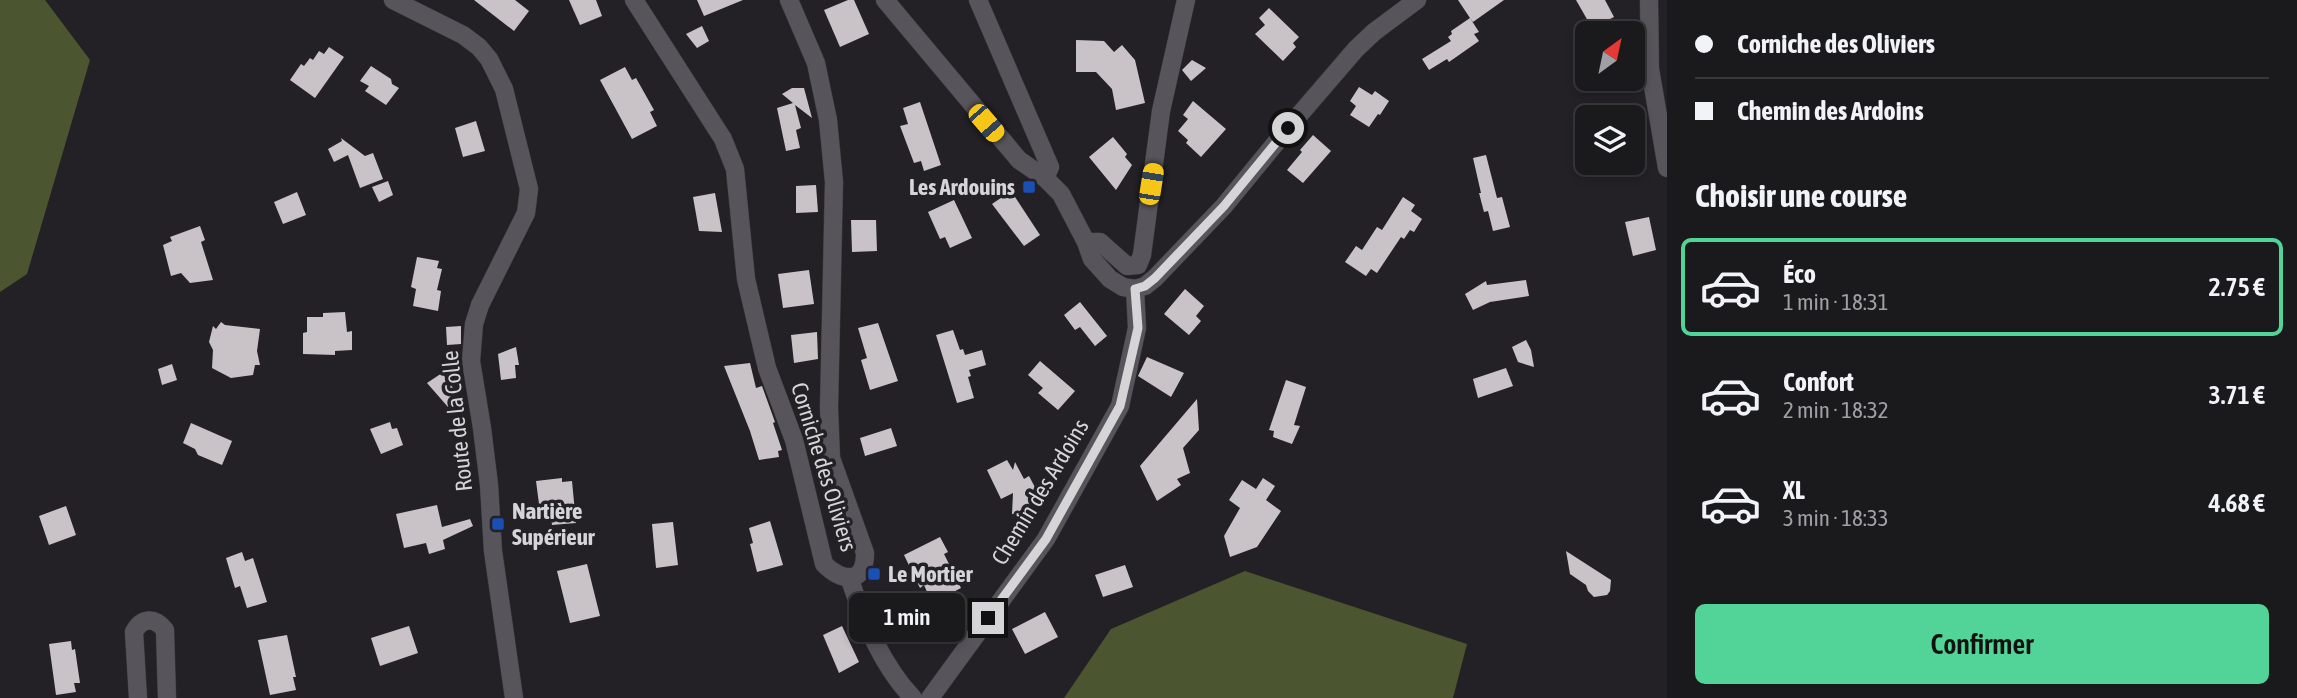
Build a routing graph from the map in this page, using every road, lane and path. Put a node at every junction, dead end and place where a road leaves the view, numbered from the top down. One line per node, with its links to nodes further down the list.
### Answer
1 (393, 0): 16 (street, Route de la Colle)
2 (634, 0): 13 (street, Corniche des Oliviers)
3 (789, 0): 13 (street, Corniche des Oliviers)
4 (885, 0): 10 (street)
5 (978, 0): 10 (street)
6 (1186, 0): 11 (street)
7 (1417, 0): 12 (street)
8 (1649, 0): 9 (street)
9 (1667, 168)
10 (1045, 178): 11 (street)
11 (1086, 242): 12 (street)
12 (1135, 289): 18 (street, Chemin des Ardoins)
13 (849, 577): 17 (street)
14 (138, 698): 15 (street)
15 (167, 698)
16 (514, 698)
17 (913, 698)
18 (930, 698)

